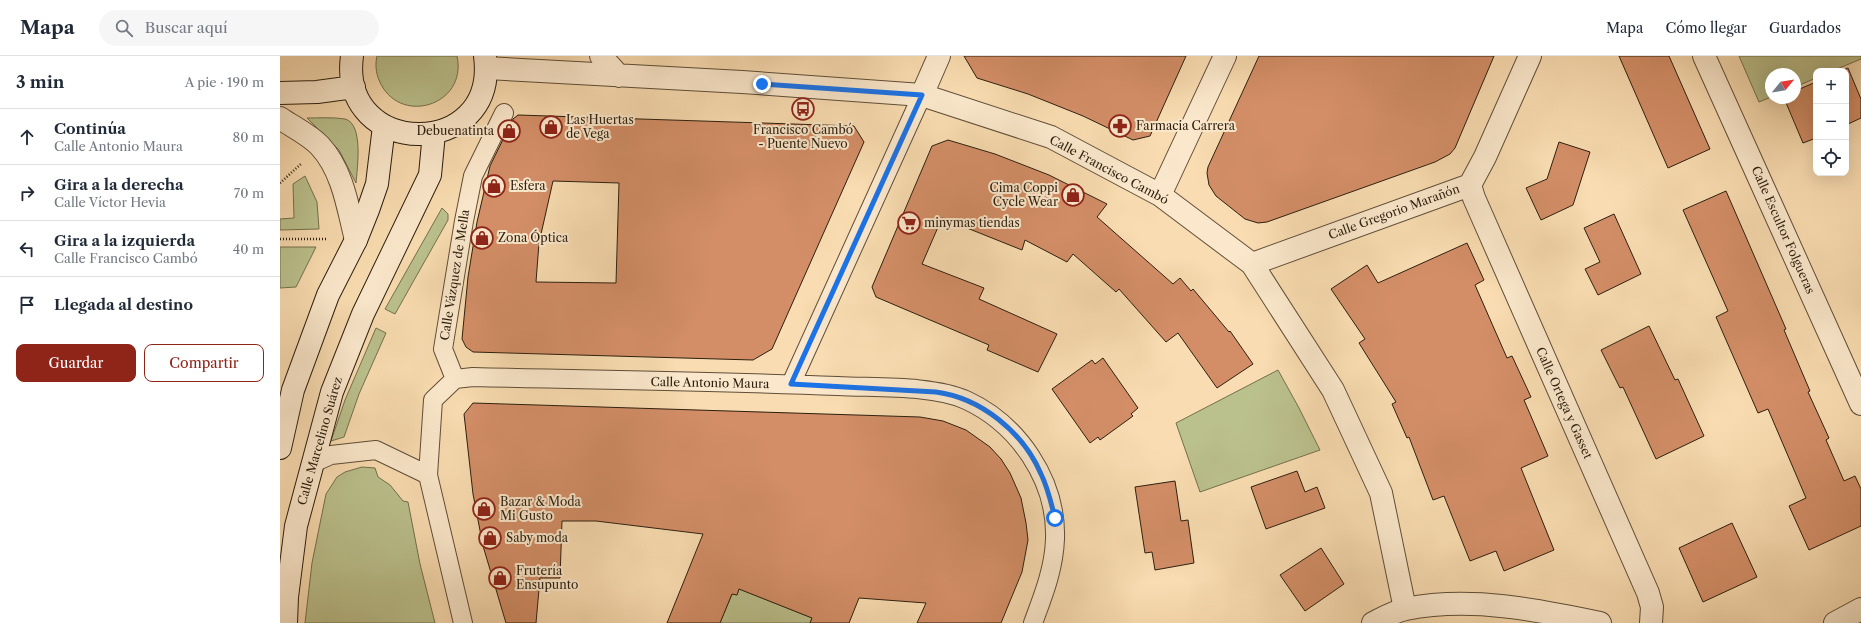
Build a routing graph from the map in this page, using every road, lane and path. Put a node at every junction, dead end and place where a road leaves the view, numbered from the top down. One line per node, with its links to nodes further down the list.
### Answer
1 (352, 56): 9 (street)
2 (601, 56): 8 (street)
3 (939, 56): 11 (street)
4 (1225, 56): 19 (street)
5 (1530, 56): 18 (street, Calle Gregorio Marañón)
6 (1704, 56): 28 (street, Calle Escultor Folgueras)
7 (486, 62): 8 (street, Calle Francisco Cambó); 15 (street)
8 (619, 76): 11 (street, Calle Francisco Cambó)
9 (354, 87): 10 (street); 14 (street)
10 (280, 93)
11 (922, 95): 19 (street, Calle Francisco Cambó); 27 (street)
12 (504, 113): 26 (street, Calle Vázquez de Mella)
13 (280, 118): 23 (street)
14 (384, 126): 15 (street); 23 (street)
15 (434, 133): 30 (street, Calle Marcelino Suárez)
16 (306, 160): 17 (path)
17 (280, 183)
18 (1470, 184): 25 (street, Calle Gregorio Marañón); 39 (street, Calle Ortega y Gasset)
19 (1160, 195): 25 (street, Calle Francisco Cambó)
20 (328, 234): 22 (path)
21 (280, 239): 22 (path)
22 (327, 239): 24 (path)
23 (356, 240): 29 (street)
24 (326, 244)
25 (1252, 264): 32 (street, Calle Francisco Cambó)
26 (455, 378): 27 (street, Calle Antonio Maura); 31 (street)
27 (791, 384): 36 (street, Calle Antonio Maura)
28 (1861, 404)
29 (280, 448)
30 (311, 464): 31 (street); 34 (street, Calle Marcelino Suárez)
31 (428, 475): 35 (street)
32 (1405, 609): 37 (street); 38 (street)
33 (1861, 609): 40 (street)
34 (286, 623)
35 (463, 623)
36 (1033, 623)
37 (1373, 623)
38 (1600, 623)
39 (1651, 623)
40 (1835, 623)

